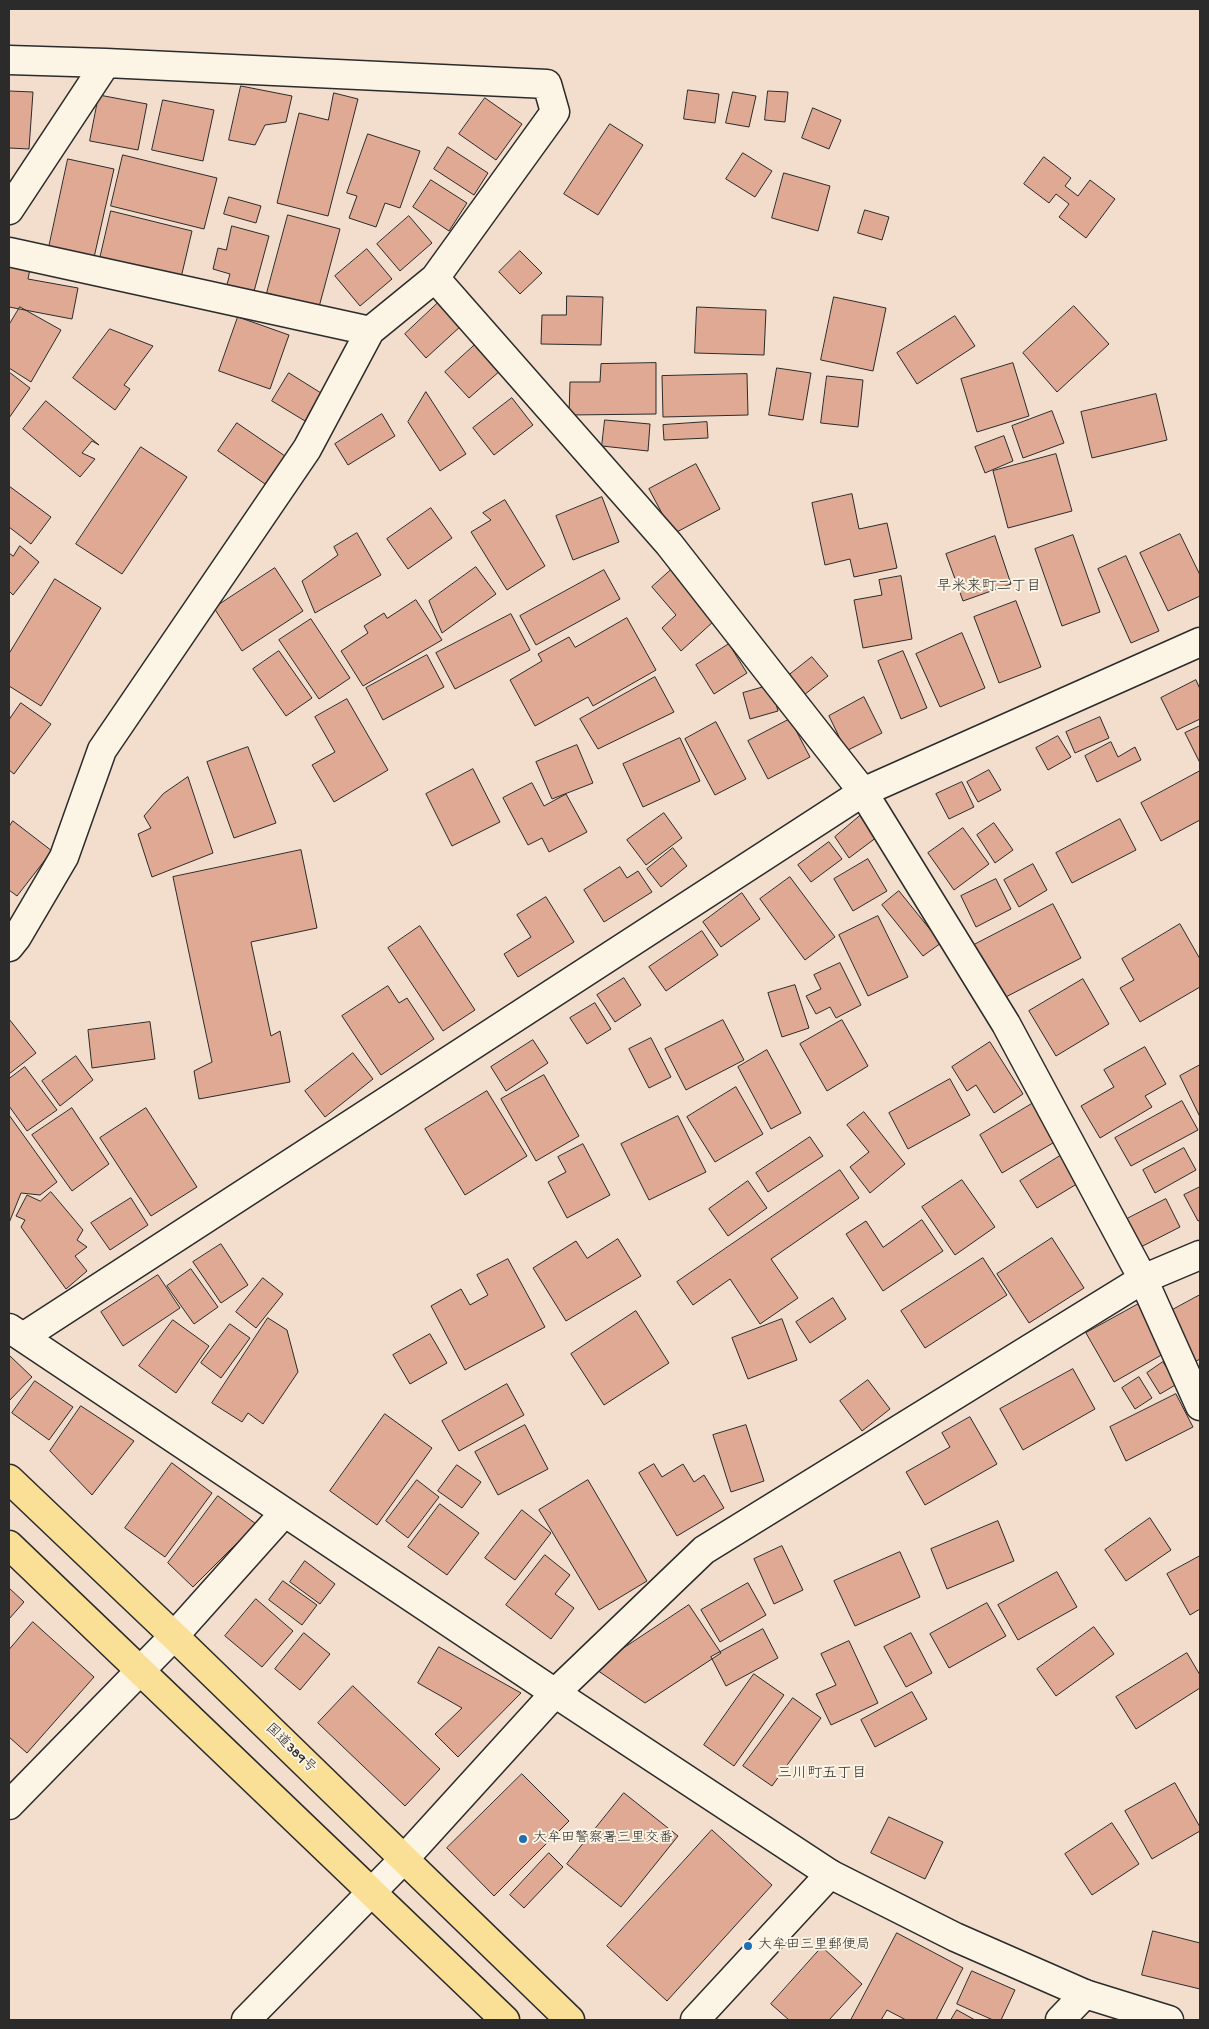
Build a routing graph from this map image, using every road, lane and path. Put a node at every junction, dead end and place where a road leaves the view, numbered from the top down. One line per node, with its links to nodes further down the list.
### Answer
1 (9, 60): 2 (street)
2 (106, 63): 3 (street); 5 (street)
3 (9, 210)
4 (9, 252): 6 (street)
5 (435, 278): 6 (street); 8 (street)
6 (370, 332): 9 (street)
7 (1200, 642): 8 (street)
8 (863, 792): 11 (street); 12 (street)
9 (11, 939)
10 (1200, 1255): 11 (street)
11 (1143, 1279): 13 (street); 19 (street)
12 (16, 1333): 15 (street)
13 (1200, 1406)
14 (9, 1479): 17 (highway, 国道389号)
15 (284, 1513): 17 (street); 19 (street)
16 (9, 1545): 18 (highway)
17 (174, 1636): 18 (street); 21 (highway, 国道389号)
18 (139, 1670): 20 (street); 23 (highway)
19 (555, 1694): 21 (street); 22 (street)
20 (9, 1805)
21 (404, 1859): 23 (street); 27 (highway, 国道389号)
22 (830, 1874): 24 (street); 28 (street)
23 (371, 1892): 25 (street); 26 (highway)
24 (1085, 1994): 29 (street); 30 (street)
25 (246, 2020)
26 (505, 2020)
27 (570, 2020)
28 (695, 2020)
29 (1060, 2020)
30 (1169, 2020)

